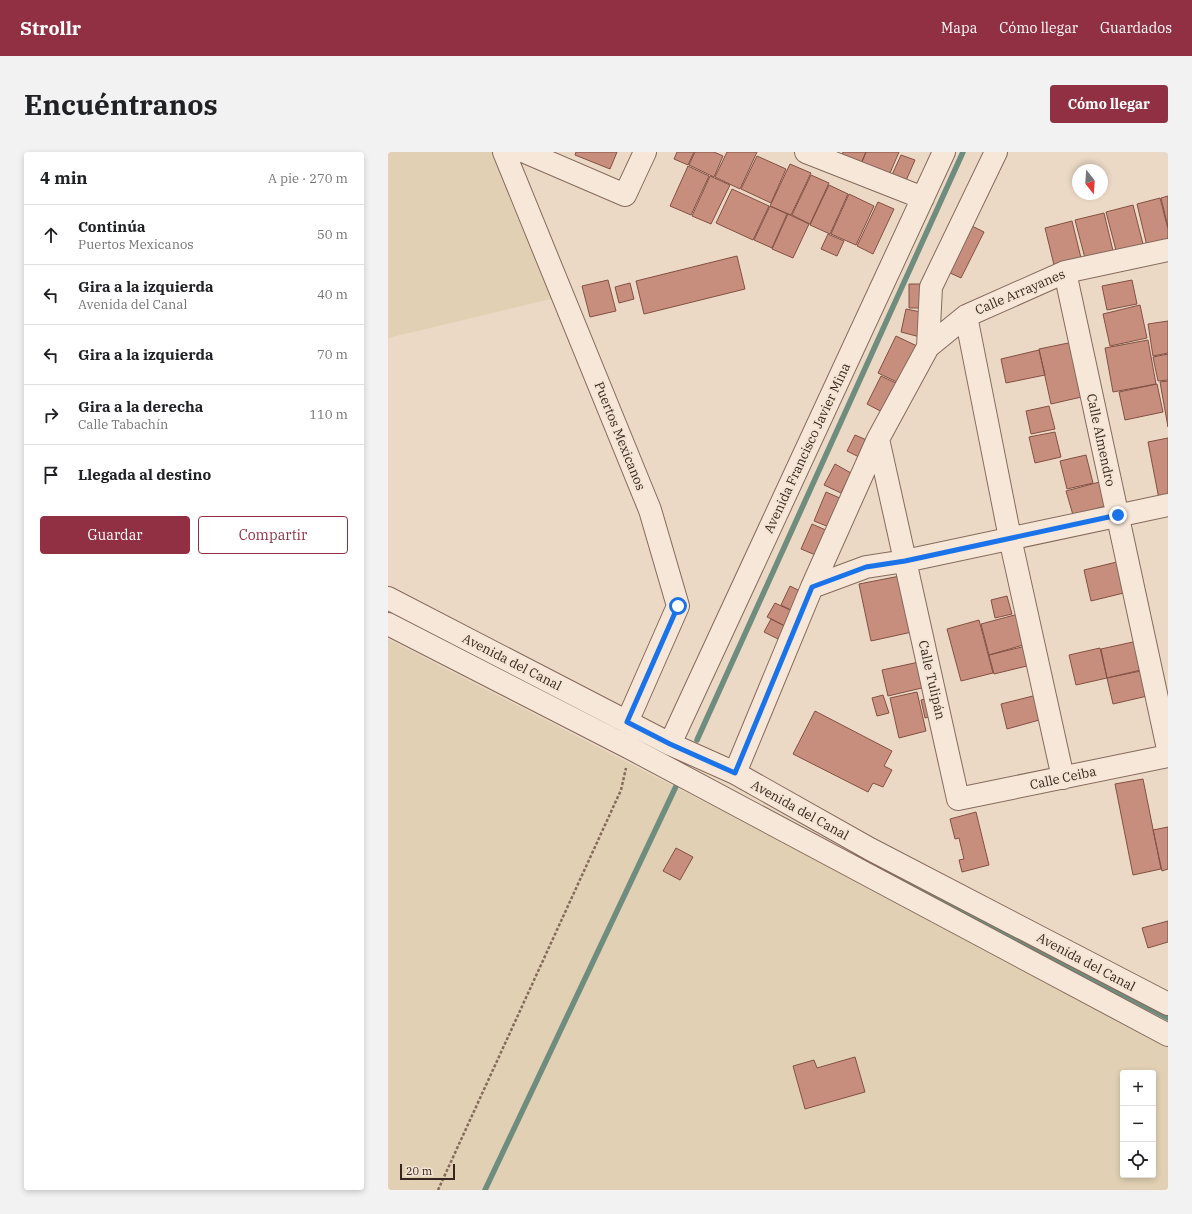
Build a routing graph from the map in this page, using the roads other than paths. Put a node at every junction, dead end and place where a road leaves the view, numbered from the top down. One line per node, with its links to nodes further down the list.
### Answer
1 (504, 152): 20 (street, Puertos Mexicanos)
2 (525, 152): 3 (street)
3 (645, 152)
4 (806, 152): 7 (street)
5 (944, 152): 7 (street, Avenida Francisco Javier Mina)
6 (996, 152): 11 (street)
7 (923, 198): 21 (street, Avenida Francisco Javier Mina)
8 (1168, 250): 9 (street, Calle Arrayanes)
9 (1065, 272): 10 (street, Calle Arrayanes); 14 (street, Calle Almendro)
10 (966, 316): 11 (street, Calle Arrayanes); 15 (street)
11 (928, 347): 12 (street)
12 (878, 439): 16 (street, Calle Tulipán); 17 (street)
13 (1168, 505): 14 (street)
14 (1118, 515): 15 (street); 22 (street, Calle Almendro)
15 (1010, 538): 16 (street); 25 (street)
16 (905, 561): 17 (street); 26 (street, Calle Tulipán)
17 (812, 587): 24 (street)
18 (388, 598): 20 (street, Avenida del Canal)
19 (388, 624): 28 (street)
20 (627, 722): 21 (street, Avenida del Canal)
21 (670, 744): 24 (street, Avenida del Canal)
22 (1168, 750)
23 (1168, 756): 25 (street, Calle Ceiba)
24 (735, 773): 27 (street, Avenida del Canal)
25 (1063, 778): 26 (street, Calle Ceiba)
26 (958, 799)
27 (1168, 1004)
28 (1168, 1035)

